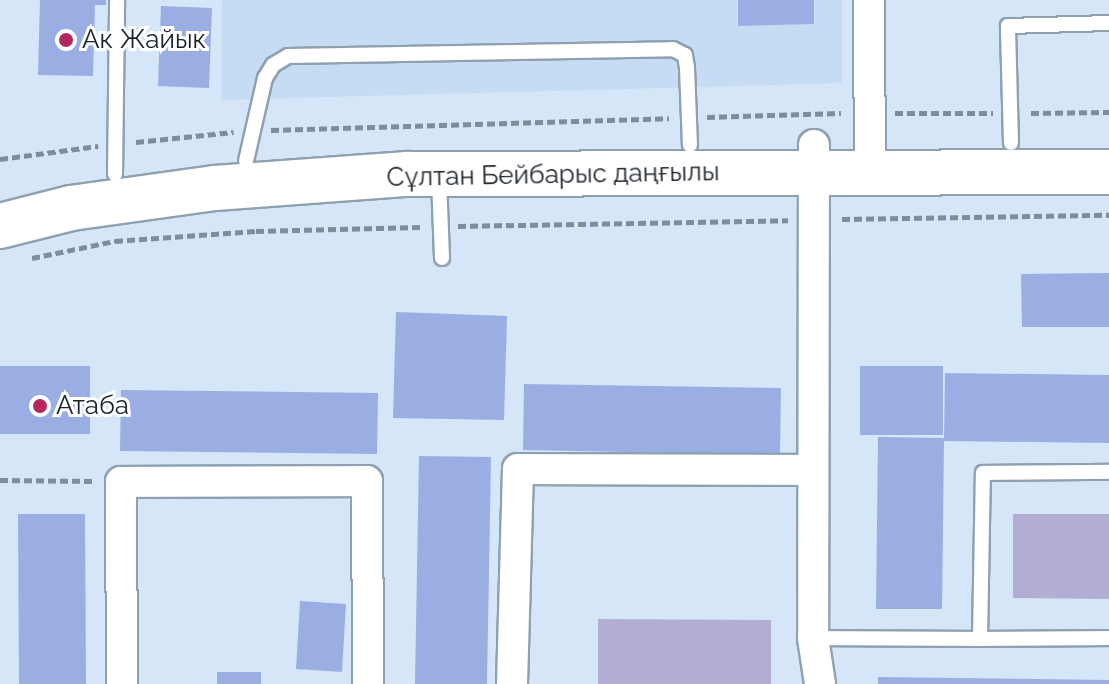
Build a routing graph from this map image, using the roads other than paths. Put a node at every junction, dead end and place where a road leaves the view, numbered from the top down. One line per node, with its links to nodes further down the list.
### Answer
1 (117, 0): 9 (lane)
2 (869, 0): 7 (street)
3 (1109, 23): 4 (lane)
4 (1010, 128): 6 (main road, Сұлтан Бейбарыс даңғылы); 7 (main road, Сұлтан Бейбарыс даңғылы)
5 (689, 132): 8 (main road, Сұлтан Бейбарыс даңғылы); 8 (lane); 10 (main road, Сұлтан Бейбарыс даңғылы)
6 (1109, 143)
7 (871, 144): 10 (main road, Сұлтан Бейбарыс даңғылы); 11 (main road, Сұлтан Бейбарыс даңғылы)
8 (249, 146): 9 (main road, Сұлтан Бейбарыс даңғылы)
9 (116, 159): 13 (main road, Сұлтан Бейбарыс даңғылы)
10 (814, 159): 12 (main road, Сұлтан Бейбарыс даңғылы); 16 (street)
11 (1109, 172)
12 (439, 174): 14 (main road, Сұлтан Бейбарыс даңғылы); 15 (lane)
13 (0, 196)
14 (0, 226)
15 (442, 258)
16 (812, 470): 18 (street); 23 (street)
17 (1109, 472): 20 (lane)
18 (813, 638): 20 (lane); 24 (street)
19 (1109, 638): 20 (lane)
20 (980, 639)
21 (122, 684): 22 (street)
22 (368, 684)
23 (512, 684)
24 (820, 684)

